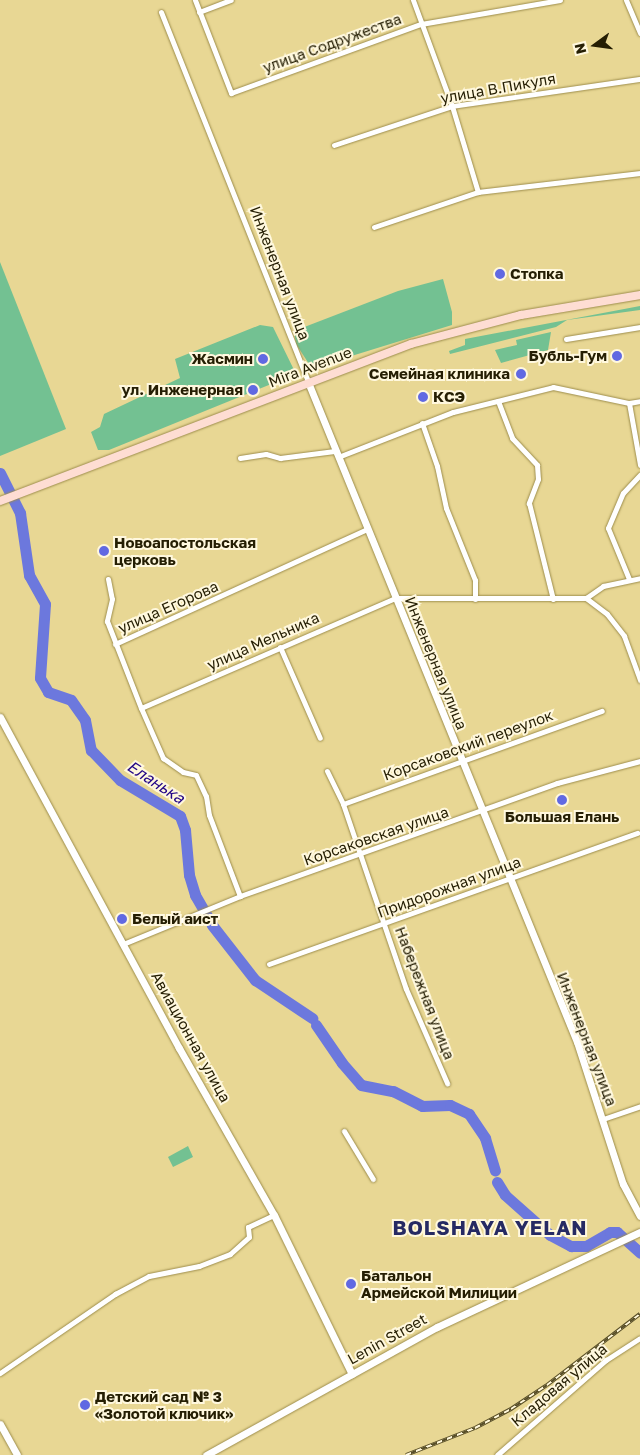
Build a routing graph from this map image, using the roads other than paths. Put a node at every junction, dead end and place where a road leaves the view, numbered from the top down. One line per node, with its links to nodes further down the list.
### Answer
1 (195, 0): 7 (street)
2 (231, 0): 7 (street)
3 (413, 0): 8 (street)
4 (560, 0): 8 (street, улица Содружества)
5 (626, 0): 9 (street)
6 (161, 12): 19 (street, Инженерная улица)
7 (199, 12): 8 (street, улица Содружества)
8 (421, 24): 11 (street)
9 (640, 33)
10 (640, 79): 11 (street, улица В.Пикуля)
11 (452, 106): 12 (street, улица В.Пикуля); 14 (street)
12 (334, 145)
13 (640, 173): 14 (street)
14 (478, 192): 15 (street)
15 (374, 226)
16 (640, 295): 19 (main road, Mira Avenue)
17 (640, 327): 18 (street)
18 (566, 339)
19 (308, 382): 24 (street, Инженерная улица); 28 (main road, Mira Avenue)
20 (498, 401): 22 (street); 23 (street); 36 (street)
21 (640, 401): 22 (street)
22 (629, 403): 26 (street)
23 (422, 423): 24 (street); 35 (street)
24 (337, 454): 25 (street); 29 (street, Инженерная улица)
25 (240, 458)
26 (640, 464)
27 (640, 475): 32 (street)
28 (3, 499)
29 (367, 529): 33 (street, Инженерная улица); 37 (street, улица Егорова)
30 (640, 578): 32 (street)
31 (108, 579): 37 (street)
32 (629, 579): 34 (street)
33 (395, 598): 35 (street); 38 (street, улица Мельника); 44 (street, Инженерная улица)
34 (586, 598): 36 (street); 39 (street)
35 (475, 599): 36 (street)
36 (553, 599)
37 (115, 644): 40 (street)
38 (280, 646): 40 (street, улица Мельника); 43 (street)
39 (640, 680)
40 (141, 708): 52 (street)
41 (602, 710): 44 (street, Корсаковский переулок)
42 (0, 717): 54 (street, Авиационная улица)
43 (320, 738)
44 (462, 760): 47 (street, Корсаковский переулок); 48 (street, Инженерная улица)
45 (640, 761): 48 (street, Корсаковская улица)
46 (327, 771): 47 (street, Набережная улица)
47 (343, 804): 50 (street, Набережная улица)
48 (482, 812): 50 (street, Корсаковская улица); 51 (street, Инженерная улица)
49 (638, 833): 51 (street, Придорожная улица)
50 (358, 855): 52 (street, Корсаковская улица); 53 (street, Набережная улица)
51 (511, 880): 53 (street, Придорожная улица); 58 (street, Инженерная улица)
52 (240, 896): 54 (street, Корсаковская улица)
53 (385, 924): 55 (street, Придорожная улица); 56 (street, Набережная улица)
54 (123, 944): 61 (street, Авиационная улица)
55 (269, 964)
56 (447, 1082)
57 (640, 1106): 58 (street)
58 (603, 1119): 62 (street, Инженерная улица)
59 (344, 1131): 60 (street)
60 (373, 1179)
61 (274, 1215): 65 (street); 66 (street, Авиационная улица)
62 (640, 1216)
63 (640, 1232): 66 (street, Lenin Street)
64 (640, 1338): 70 (street, Кладовая улица)
65 (0, 1373)
66 (352, 1374): 69 (street, Lenin Street)
67 (0, 1424): 68 (street)
68 (17, 1455)
69 (206, 1455)
70 (497, 1455)

